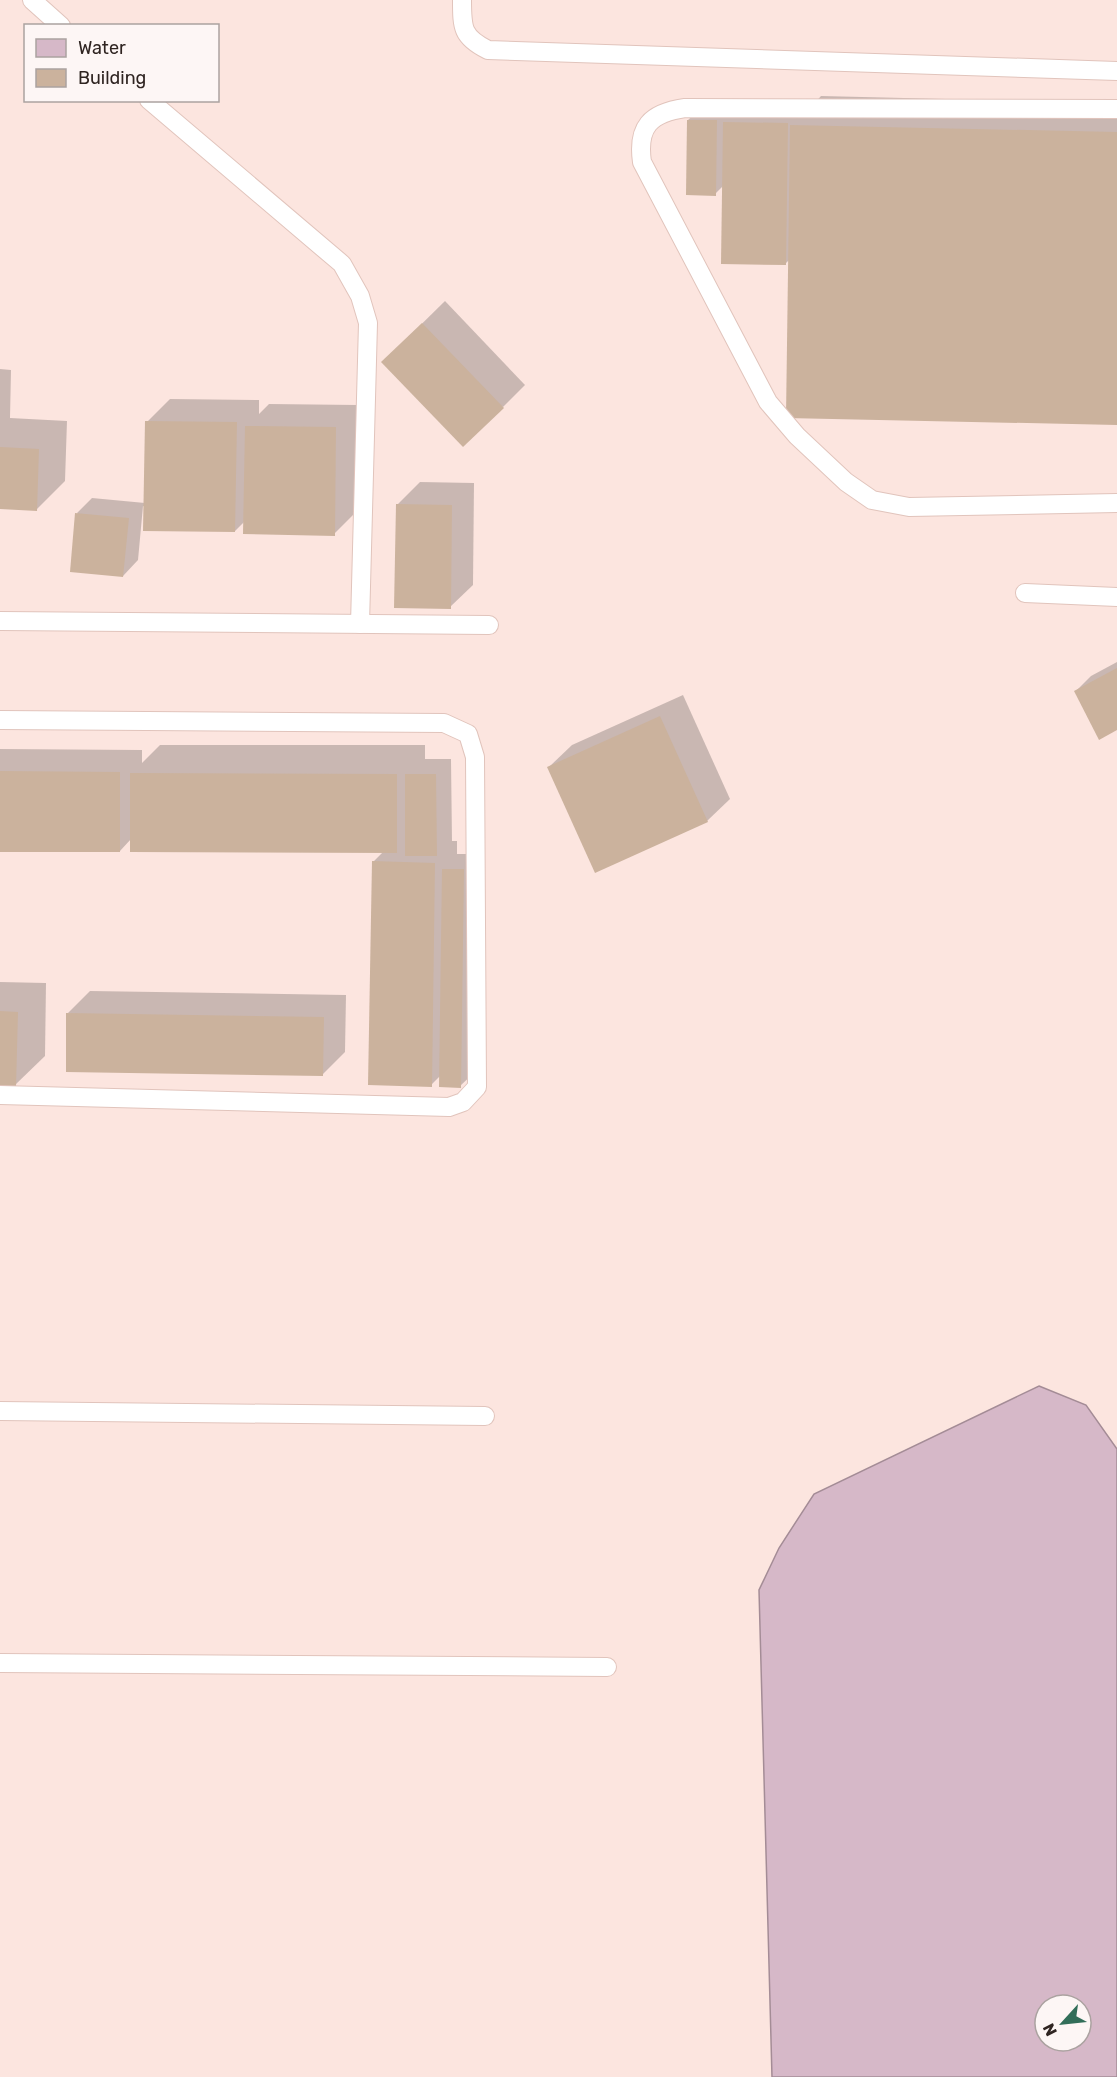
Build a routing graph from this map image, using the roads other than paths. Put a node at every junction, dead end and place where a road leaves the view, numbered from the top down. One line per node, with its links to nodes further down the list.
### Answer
1 (32, 0): 3 (lane)
2 (462, 0): 4 (lane)
3 (60, 24)
4 (1117, 71)
5 (151, 102): 11 (lane)
6 (1117, 109): 7 (lane)
7 (1117, 503)
8 (1025, 593): 9 (lane)
9 (1117, 597)
10 (0, 621): 11 (lane)
11 (360, 624): 12 (lane)
12 (489, 625)
13 (0, 720): 14 (lane)
14 (0, 1095)
15 (0, 1411): 16 (lane)
16 (485, 1416)
17 (0, 1663): 18 (lane)
18 (607, 1667)

